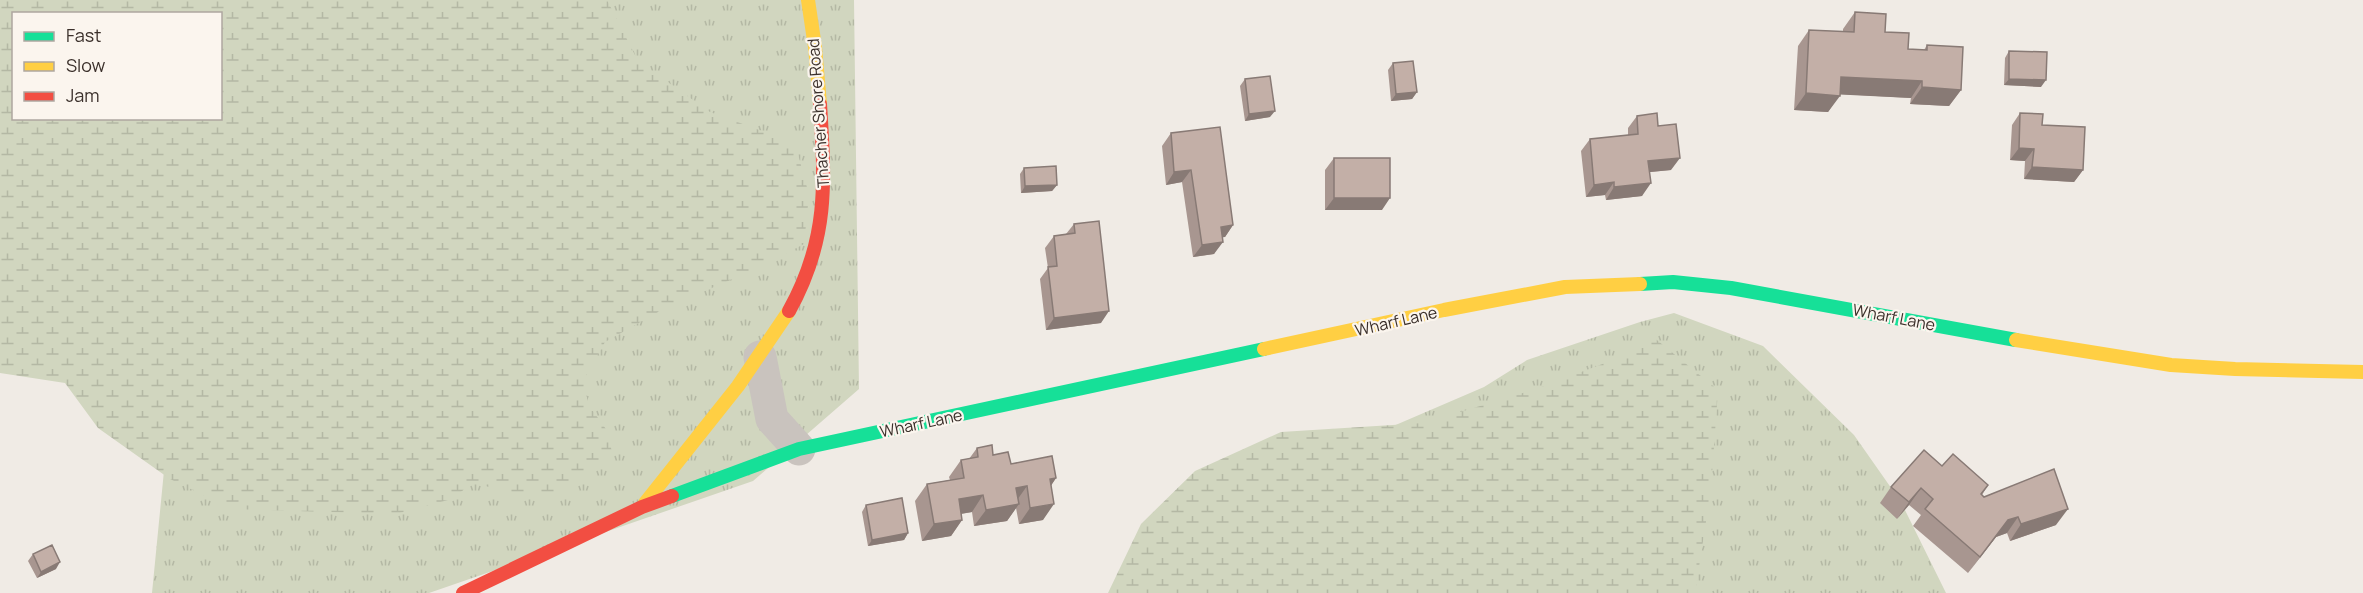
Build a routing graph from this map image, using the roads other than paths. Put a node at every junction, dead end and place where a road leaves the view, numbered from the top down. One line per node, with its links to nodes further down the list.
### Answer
1 (808, 0): 2 (street, Thacher Shore Road)
2 (760, 357): 4 (street); 5 (street, Thacher Shore Road)
3 (2363, 372): 4 (street, Wharf Lane)
4 (799, 449): 5 (street, Wharf Lane)
5 (642, 507): 6 (street, Wharf Lane)
6 (463, 593)

